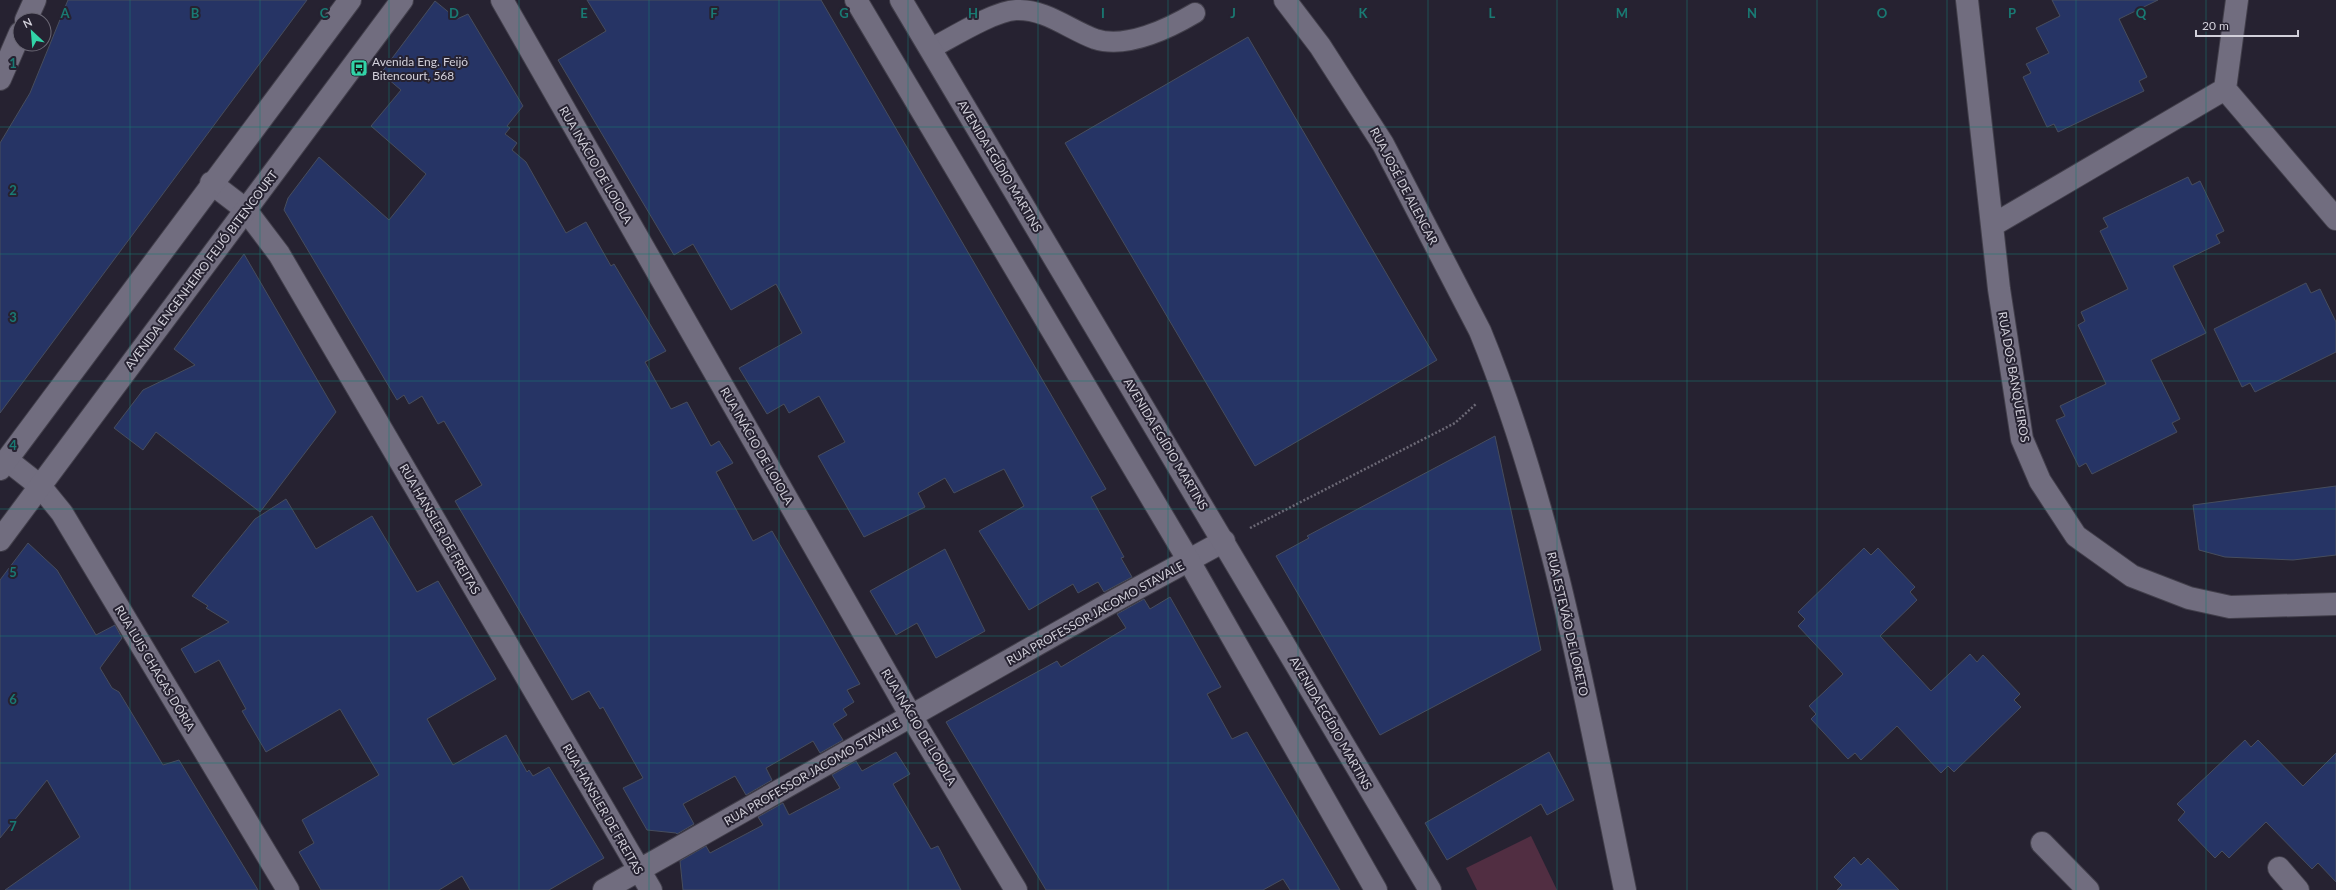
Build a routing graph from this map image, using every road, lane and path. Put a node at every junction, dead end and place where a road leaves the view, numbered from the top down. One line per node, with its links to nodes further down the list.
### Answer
1 (34, 0): 10 (street)
2 (350, 0): 16 (street)
3 (402, 0): 17 (street, AVENIDA ENGENHEIRO FEIJÓ BITENCOURT)
4 (502, 0): 28 (street, RUA INÁCIO DE LOIOLA)
5 (856, 0): 26 (street)
6 (901, 0): 12 (street, AVENIDA EGÍDIO MARTINS)
7 (1285, 0): 20 (street, RUA JOSÉ DE ALENCAR)
8 (1967, 0): 19 (street, RUA DOS BANQUEIROS)
9 (2237, 0): 15 (street)
10 (29, 12)
11 (1195, 13): 12 (lane)
12 (930, 49): 25 (street, AVENIDA EGÍDIO MARTINS)
13 (12, 51): 14 (street)
14 (0, 79)
15 (2225, 88): 18 (street); 19 (street)
16 (211, 183): 17 (street, RUA HANSLER DE FREITAS); 22 (street)
17 (246, 209): 23 (street, AVENIDA ENGENHEIRO FEIJÓ BITENCOURT); 31 (street, RUA HANSLER DE FREITAS)
18 (2336, 218)
19 (1993, 225): 27 (street, RUA DOS BANQUEIROS)
20 (1493, 362): 38 (street, RUA ESTEVÃO DE LORETO)
21 (1477, 402): 25 (path)
22 (3, 464): 23 (street, RUA LUIS CHAGAS DÓRIA)
23 (40, 486): 24 (street, AVENIDA ENGENHEIRO FEIJÓ BITENCOURT); 32 (street, RUA LUIS CHAGAS DÓRIA)
24 (0, 540)
25 (1224, 541): 26 (street, RUA PROFESSOR JACOMO STAVALE); 37 (street, AVENIDA EGÍDIO MARTINS)
26 (1189, 561): 28 (street, RUA PROFESSOR JACOMO STAVALE); 36 (street)
27 (2336, 604)
28 (911, 716): 31 (street, RUA PROFESSOR JACOMO STAVALE); 35 (street, RUA INÁCIO DE LOIOLA)
29 (2042, 843): 39 (street)
30 (2279, 868): 40 (street)
31 (639, 870): 33 (street, RUA PROFESSOR JACOMO STAVALE); 34 (street, RUA HANSLER DE FREITAS)
32 (288, 890)
33 (604, 890)
34 (651, 890)
35 (1016, 890)
36 (1376, 890)
37 (1430, 890)
38 (1625, 890)
39 (2088, 890)
40 (2298, 890)

